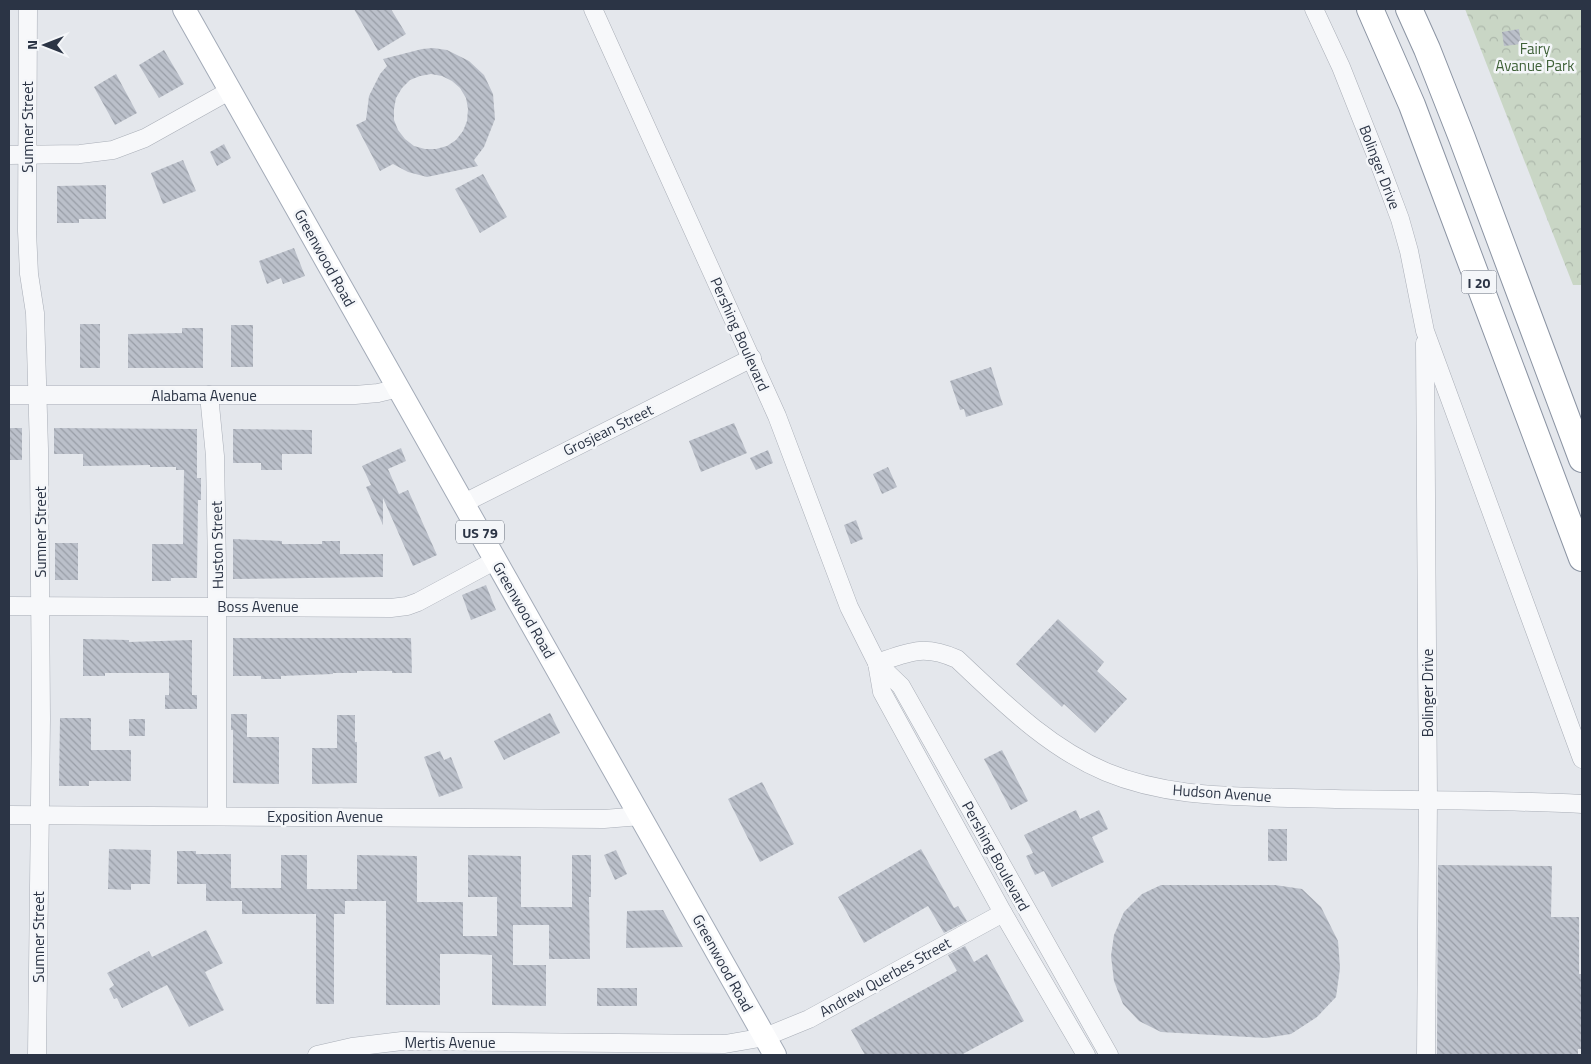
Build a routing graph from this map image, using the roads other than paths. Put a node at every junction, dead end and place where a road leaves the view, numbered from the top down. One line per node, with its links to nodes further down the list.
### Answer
1 (28, 9): 9 (street, Sumner Street)
2 (184, 9): 7 (main road, Greenwood Road / US 79)
3 (593, 9): 11 (street, Pershing Boulevard)
4 (1314, 9): 10 (street, Bolinger Drive)
5 (1370, 9): 18 (highway, I 20)
6 (1409, 9): 16 (highway, I 20)
7 (230, 90): 9 (street); 12 (main road, Greenwood Road / US 79)
8 (9, 155): 9 (street)
9 (27, 155): 14 (street, Sumner Street)
10 (1425, 331): 24 (street, Bolinger Drive); 25 (street, Bolinger Drive)
11 (752, 358): 17 (street, Grosjean Street); 23 (street, Pershing Boulevard)
12 (399, 388): 15 (street, Alabama Avenue); 17 (main road, Greenwood Road / US 79)
13 (9, 394): 14 (street, Alabama Avenue)
14 (38, 394): 15 (street, Alabama Avenue); 21 (street, Sumner Street)
15 (209, 395): 22 (street, Huston Street)
16 (1582, 459)
17 (464, 503): 19 (main road, Greenwood Road / US 79)
18 (1582, 558)
19 (496, 560): 22 (street, Boss Avenue); 30 (main road, Greenwood Road / US 79)
20 (9, 606): 21 (street, Boss Avenue)
21 (40, 606): 22 (street, Boss Avenue); 28 (street, Sumner Street)
22 (217, 606): 29 (street, Huston Street)
23 (877, 663): 25 (street, Hudson Avenue); 31 (street, Pershing Boulevard); 36 (street, Pershing Boulevard)
24 (1582, 759)
25 (1428, 800): 26 (street, Hudson Avenue); 37 (street, Bolinger Drive)
26 (1582, 804)
27 (9, 815): 28 (street, Exposition Avenue)
28 (39, 815): 29 (street, Exposition Avenue); 33 (street, Sumner Street)
29 (216, 815): 30 (street, Exposition Avenue)
30 (641, 816): 32 (main road, Greenwood Road / US 79)
31 (1003, 913): 32 (street, Andrew Querbes Street); 35 (street, Pershing Boulevard)
32 (770, 1046): 34 (street, Mertis Avenue)
33 (37, 1055)
34 (317, 1055)
35 (1086, 1055)
36 (1108, 1055)
37 (1426, 1055)

